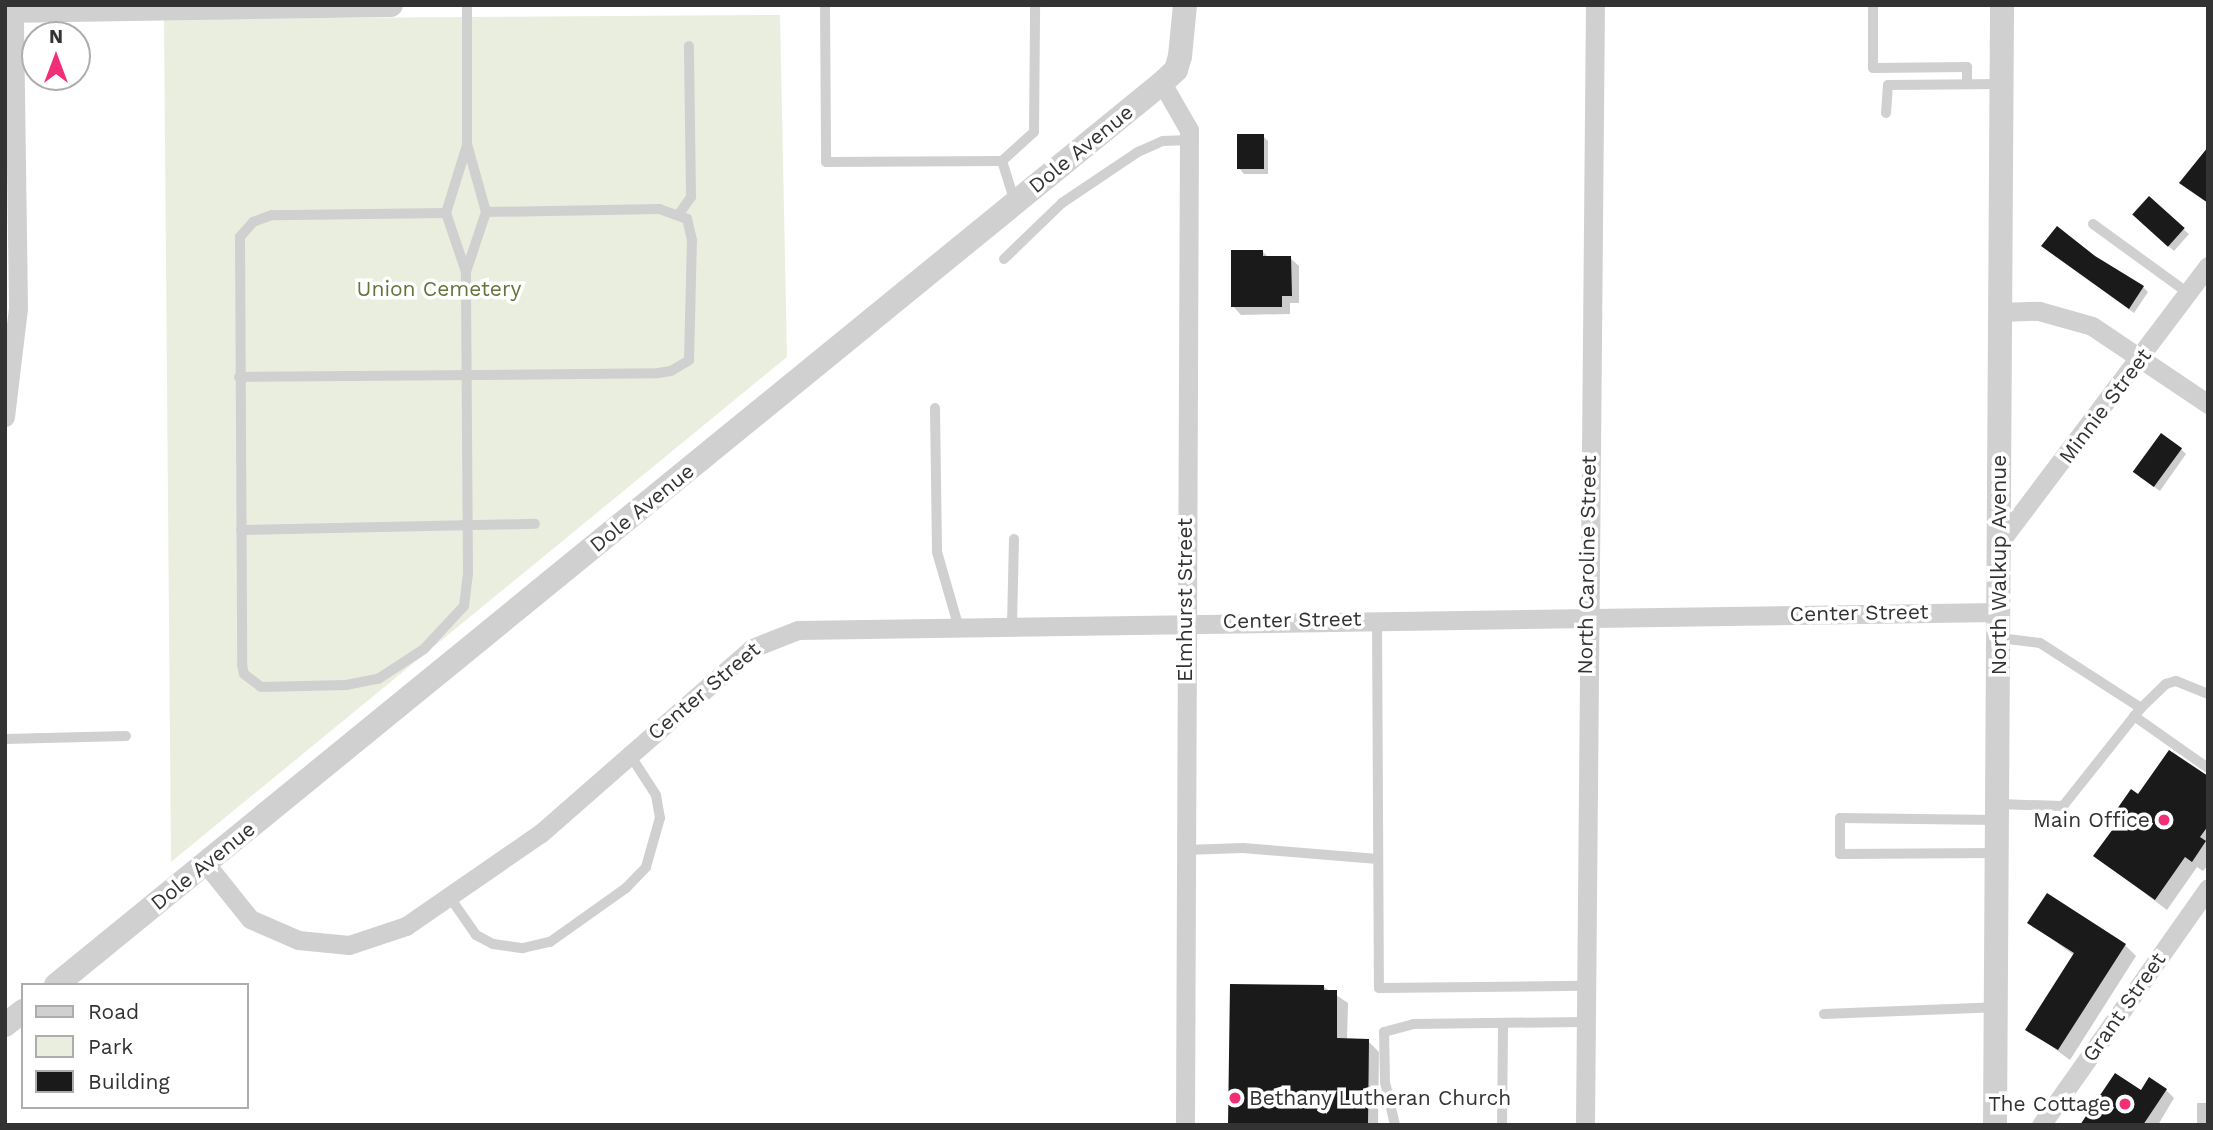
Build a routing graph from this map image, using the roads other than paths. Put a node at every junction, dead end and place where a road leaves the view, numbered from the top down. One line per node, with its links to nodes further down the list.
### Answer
1 (391, 5): 9 (street)
2 (467, 5): 17 (lane)
3 (825, 5): 18 (lane)
4 (1035, 5): 18 (lane)
5 (1185, 5): 12 (street, Dole Avenue)
6 (1595, 5): 41 (street, North Caroline Street)
7 (1873, 5): 13 (lane)
8 (2002, 5): 14 (street, North Walkup Avenue)
9 (295, 6): 10 (street)
10 (10, 11): 34 (street)
11 (689, 46): 22 (lane)
12 (1162, 83): 16 (street, Elmhurst Street); 19 (street, Dole Avenue)
13 (1967, 84): 14 (lane); 15 (lane)
14 (2002, 84): 28 (street, North Walkup Avenue)
15 (1886, 113)
16 (1189, 140): 24 (lane); 43 (street, Elmhurst Street)
17 (467, 145): 20 (lane); 21 (lane)
18 (1002, 161): 19 (lane)
19 (1015, 203): 57 (street, Dole Avenue)
20 (486, 212): 22 (lane); 26 (lane)
21 (446, 213): 26 (lane); 31 (lane)
22 (679, 214): 30 (lane)
23 (2094, 224): 27 (lane)
24 (1004, 260)
25 (2208, 266): 27 (street, Minnie Street)
26 (466, 272): 30 (lane)
27 (2188, 293): 29 (street, Minnie Street)
28 (2001, 312): 29 (street); 39 (street, North Walkup Avenue)
29 (2143, 356): 32 (street); 39 (street, Minnie Street)
30 (467, 374): 31 (lane); 36 (lane)
31 (239, 377): 37 (lane)
32 (2208, 404)
33 (935, 408): 45 (lane)
34 (5, 417)
35 (536, 524): 36 (lane)
36 (468, 526): 37 (lane); 37 (lane)
37 (241, 530)
38 (1014, 539): 44 (lane)
39 (1999, 543): 40 (street, North Walkup Avenue)
40 (1998, 612): 41 (street, Center Street); 46 (street, North Walkup Avenue)
41 (1586, 616): 42 (street, Center Street); 61 (street, North Caroline Street)
42 (1377, 618): 43 (street, Center Street); 56 (lane)
43 (1184, 621): 44 (street, Center Street); 54 (street, Elmhurst Street)
44 (1012, 626): 45 (street, Center Street)
45 (959, 628): 51 (street, Center Street)
46 (1998, 638): 48 (lane); 53 (street, North Walkup Avenue)
47 (2208, 694): 48 (lane)
48 (2137, 712): 52 (lane); 53 (lane)
49 (126, 736): 50 (lane)
50 (5, 739)
51 (629, 754): 59 (street, Center Street); 59 (lane, Center Street)
52 (2208, 768)
53 (1997, 812): 55 (street, North Walkup Avenue); 55 (lane)
54 (1185, 850): 56 (lane); 69 (street, Elmhurst Street)
55 (1997, 853): 62 (street, North Walkup Avenue)
56 (1378, 859): 61 (lane)
57 (206, 864): 59 (street, Center Street); 60 (street, Dole Avenue)
58 (2208, 888): 68 (street, Grant Street)
59 (450, 899)
60 (58, 983)
61 (1585, 986): 66 (street, North Caroline Street)
62 (1996, 1007): 64 (lane); 73 (street, North Walkup Avenue)
63 (21, 1013): 67 (street)
64 (1824, 1014)
65 (1503, 1023): 66 (lane); 70 (lane); 71 (lane)
66 (1585, 1023): 72 (street, North Caroline Street)
67 (5, 1025)
68 (2044, 1123)
69 (1185, 1125)
70 (1395, 1125)
71 (1503, 1125)
72 (1585, 1125)
73 (1995, 1125)

